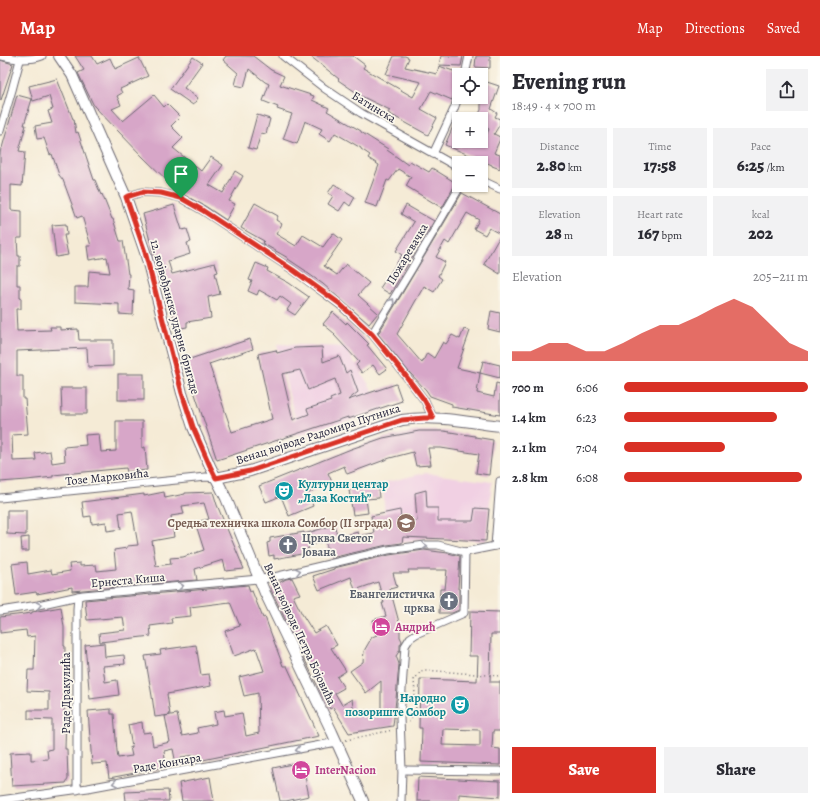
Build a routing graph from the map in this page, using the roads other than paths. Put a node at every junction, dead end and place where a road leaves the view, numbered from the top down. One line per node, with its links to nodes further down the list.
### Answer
1 (2, 56): 6 (street)
2 (42, 56): 6 (street)
3 (59, 56): 15 (main road, 12. војвођанске ударне бригаде)
4 (283, 56): 10 (street, Батинска)
5 (469, 56): 7 (street)
6 (20, 60): 9 (street)
7 (466, 68)
8 (456, 104): 10 (street)
9 (0, 131)
10 (433, 154): 11 (street, Батинска)
11 (452, 164)
12 (488, 183): 13 (street)
13 (500, 189)
14 (457, 192): 16 (street, Пожаревачка, one-way to 14)
15 (126, 197): 16 (street); 19 (main road, 12. војвођанске ударне бригаде)
16 (372, 334): 17 (street)
17 (433, 418): 18 (main road, Венац војводе Радомира Путника); 19 (main road, Венац војводе Радомира Путника)
18 (500, 426)
19 (216, 478): 21 (street, Тозе Марковића); 24 (main road, Венац војводе Петра Бојовића)
20 (500, 481): 22 (street)
21 (0, 498)
22 (497, 545): 23 (street)
23 (465, 552): 24 (street, Ернеста Киша, one-way to 23); 28 (street)
24 (260, 579): 25 (street, Ернеста Киша, one-way to 24); 27 (main road, Венац војводе Петра Бојовића)
25 (78, 596): 26 (street, Ернеста Киша, one-way to 25); 30 (street, Раде Дракулића)
26 (0, 611)
27 (337, 742): 30 (street, Раде Кончара, one-way to 30); 32 (main road, Венац војводе Петра Бојовића)
28 (402, 770): 29 (street); 33 (street)
29 (500, 771)
30 (77, 790): 31 (street, Раде Кончара)
31 (0, 800)
32 (363, 801)
33 (401, 801)

